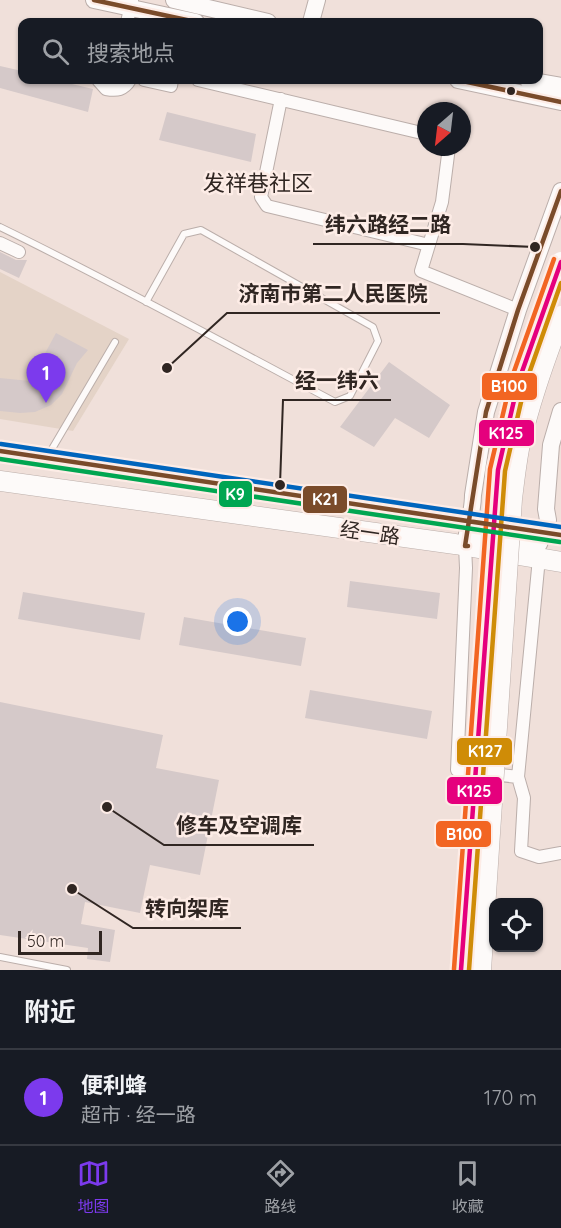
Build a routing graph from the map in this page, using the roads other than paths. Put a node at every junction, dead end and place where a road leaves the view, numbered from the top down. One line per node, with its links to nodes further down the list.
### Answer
1 (94, 0): 4 (street)
2 (176, 0): 6 (street)
3 (317, 0): 7 (street)
4 (130, 10): 5 (street)
5 (174, 18)
6 (251, 18)
7 (312, 18)
8 (543, 83): 13 (street)
9 (101, 84): 10 (street)
10 (127, 84)
11 (215, 84): 14 (street)
12 (477, 84): 15 (street)
13 (561, 87)
14 (281, 99): 16 (street); 21 (street)
15 (561, 102)
16 (417, 132)
17 (448, 156): 21 (street)
18 (561, 191): 25 (street)
19 (0, 227): 24 (lane)
20 (0, 243): 22 (street)
21 (429, 246): 25 (street)
22 (19, 252)
23 (561, 262): 41 (main road, bridge)
24 (146, 302): 24 (lane)
25 (518, 310): 32 (street)
26 (561, 316): 42 (main road, bridge)
27 (115, 342): 30 (lane)
28 (561, 411): 33 (street)
29 (0, 451): 30 (main road, 经一路)
30 (47, 457): 32 (main road, 经一路)
31 (0, 481): 34 (main road, 经一路)
32 (468, 520): 33 (main road, 经一路); 34 (street)
33 (553, 534): 34 (street)
34 (465, 546): 35 (main road, 经一路); 37 (street)
35 (539, 558): 36 (main road, 经一路); 37 (street)
36 (561, 562)
37 (518, 777): 38 (street)
38 (561, 853)
39 (0, 957): 40 (lane)
40 (67, 970)
41 (461, 970)
42 (481, 970)

